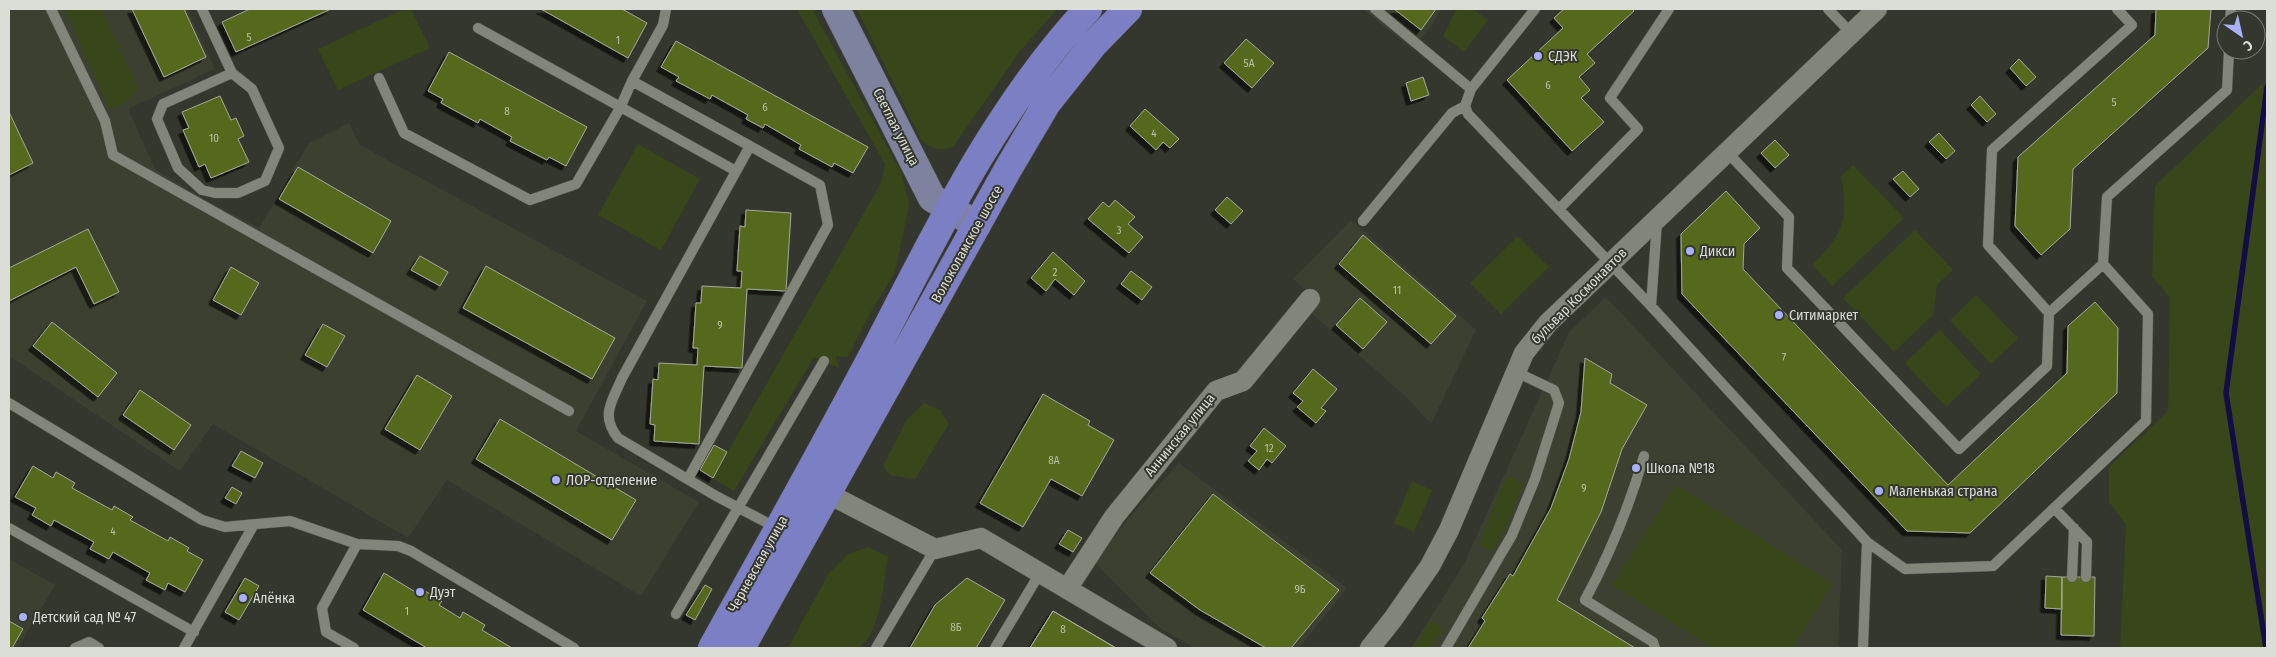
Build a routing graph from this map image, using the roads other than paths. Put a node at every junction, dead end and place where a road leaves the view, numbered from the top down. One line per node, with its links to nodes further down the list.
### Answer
1 (51, 9): 38 (lane)
2 (202, 9): 16 (lane)
3 (666, 9): 18 (lane)
4 (836, 9): 25 (street, Светлая улица)
5 (1088, 9): 25 (main road)
6 (1128, 9): 29 (main road, Волоколамское шоссе)
7 (1376, 9): 19 (lane)
8 (1535, 9): 19 (lane)
9 (1669, 9): 26 (lane)
10 (1828, 9): 14 (lane)
11 (1876, 9): 14 (street, бульвар Космонавтов)
12 (2117, 9): 34 (lane)
13 (478, 28): 21 (lane)
14 (1851, 33): 23 (street, бульвар Космонавтов)
15 (2228, 60): 31 (lane)
16 (232, 73): 16 (lane)
17 (378, 78): 21 (lane)
18 (632, 81): 21 (lane); 22 (lane)
19 (1471, 89): 20 (lane)
20 (1465, 106): 26 (lane); 28 (lane)
21 (620, 108): 24 (lane)
22 (750, 146): 24 (lane); 40 (lane)
23 (1727, 152): 27 (street, бульвар Космонавтов); 34 (lane)
24 (736, 171): 40 (lane)
25 (948, 209): 29 (street, Светлая улица); 41 (main road)
26 (1559, 209): 30 (lane)
27 (1657, 219): 30 (street, бульвар Космонавтов); 33 (lane)
28 (1363, 221)
29 (977, 226): 41 (main road, Волоколамское шоссе)
30 (1610, 264): 33 (lane); 36 (street, бульвар Космонавтов)
31 (2103, 264): 34 (lane); 43 (lane)
32 (1310, 299): 54 (street, Аннинская улица)
33 (1650, 306): 48 (lane)
34 (2049, 313)
35 (824, 361): 42 (lane)
36 (1516, 372): 67 (street, бульвар Космонавтов); 68 (lane)
37 (9, 403): 44 (lane)
38 (569, 411)
39 (1644, 456): 69 (lane)
40 (688, 479): 42 (lane)
41 (816, 487): 46 (main road, Черневская улица); 50 (street); 63 (main road, Черневская улица)
42 (738, 508): 46 (lane); 55 (lane)
43 (2054, 508): 45 (lane); 48 (lane)
44 (253, 526): 49 (lane); 56 (lane)
45 (2074, 528): 52 (lane); 53 (lane)
46 (777, 529): 62 (main road, Черневская улица)
47 (10, 533): 56 (lane)
48 (1867, 542): 70 (lane)
49 (357, 544): 60 (lane); 61 (lane)
50 (935, 549): 51 (street); 64 (lane)
51 (1040, 573): 54 (street); 65 (lane)
52 (2072, 577)
53 (2086, 577)
54 (1067, 589): 66 (street)
55 (676, 614)
56 (194, 632): 59 (lane)
57 (76, 648): 58 (lane)
58 (99, 648)
59 (184, 648)
60 (354, 648)
61 (574, 648)
62 (712, 648)
63 (741, 648)
64 (876, 648)
65 (995, 648)
66 (1167, 648)
67 (1370, 648)
68 (1446, 648)
69 (1655, 648)
70 (1863, 648)

